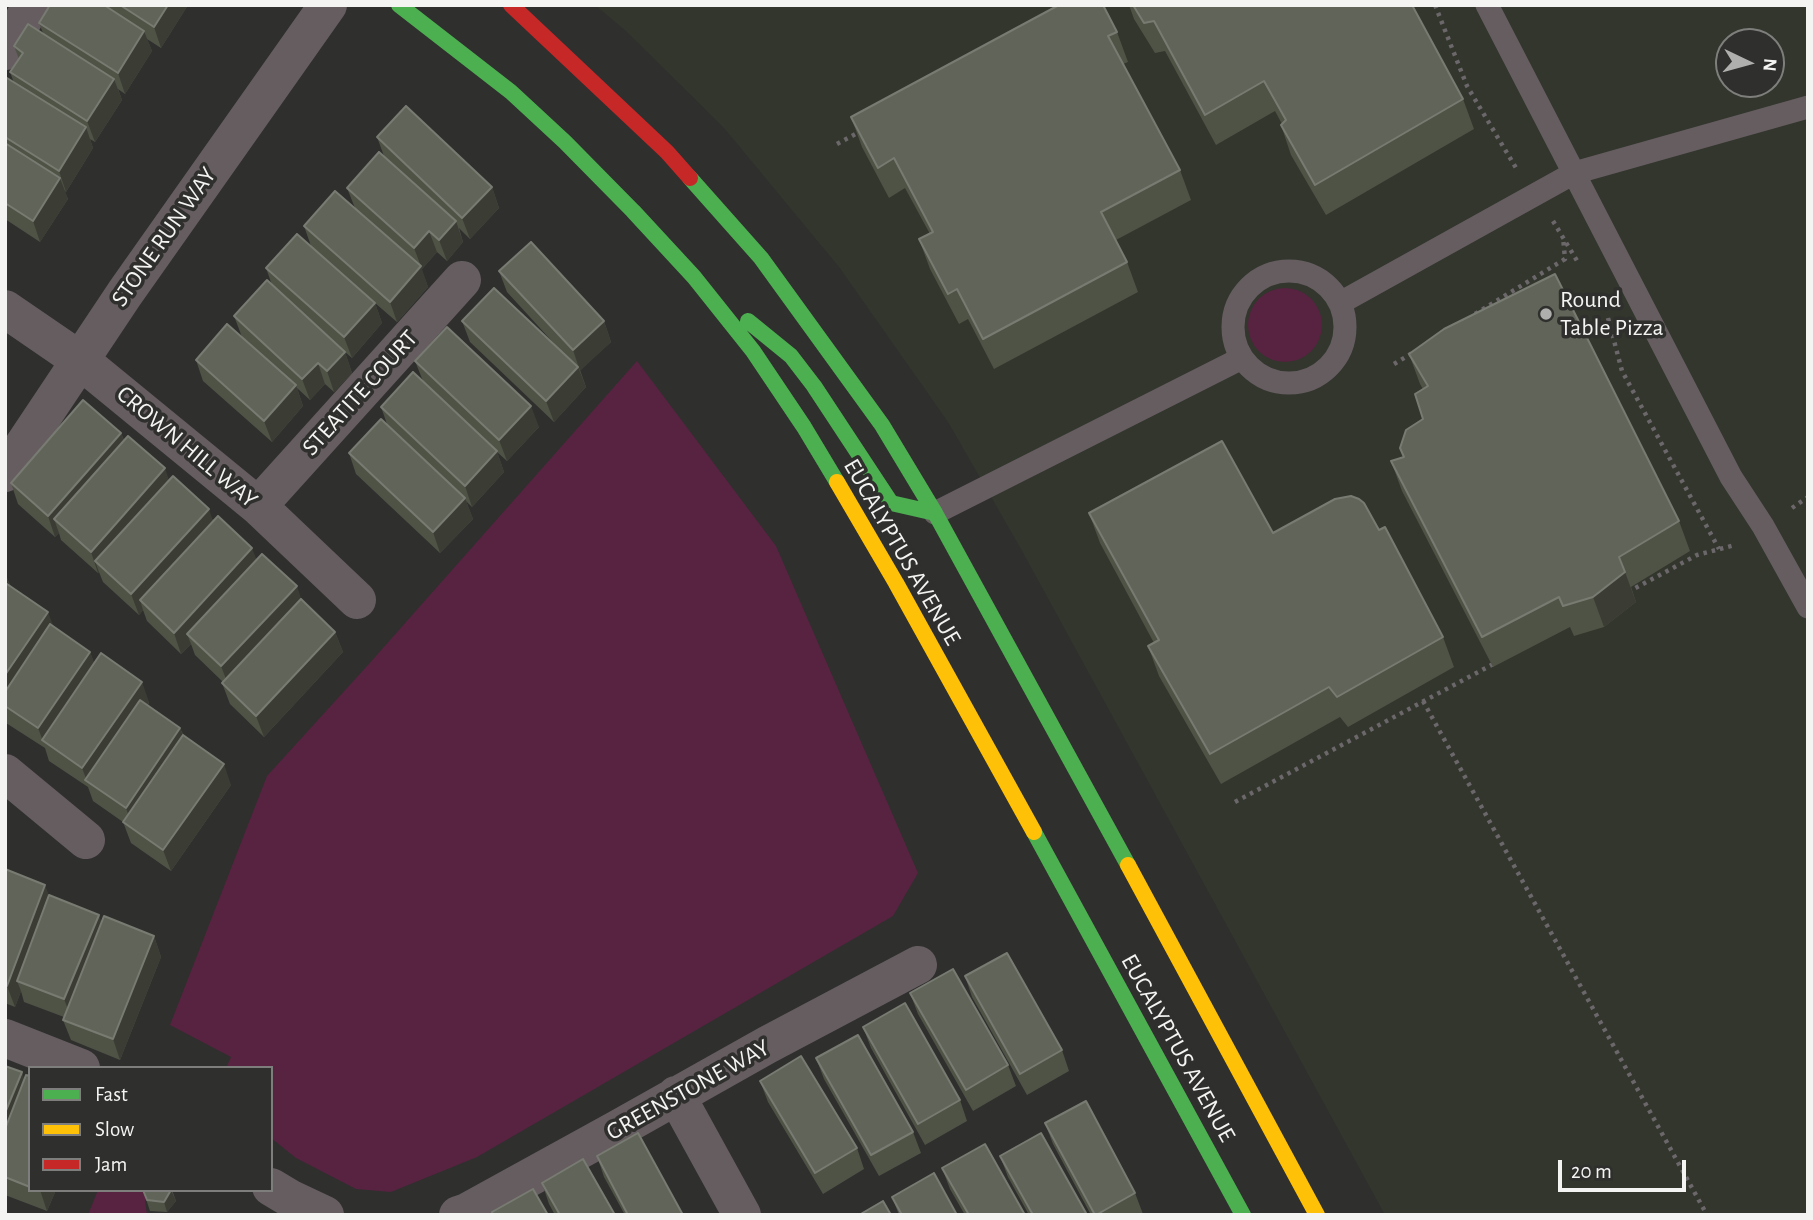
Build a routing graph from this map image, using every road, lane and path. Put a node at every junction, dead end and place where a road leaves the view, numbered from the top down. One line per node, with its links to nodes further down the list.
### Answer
1 (32, 5): 7 (street)
2 (328, 5): 20 (street, STONE RUN WAY)
3 (400, 5): 14 (main road, EUCALYPTUS AVENUE)
4 (511, 5): 24 (main road, EUCALYPTUS AVENUE)
5 (1435, 5): 12 (path)
6 (1487, 5): 11 (lane)
7 (5, 51)
8 (1808, 107): 11 (lane)
9 (862, 131): 10 (path)
10 (837, 144)
11 (1574, 173): 12 (lane); 25 (lane)
12 (1535, 195): 13 (path); 16 (lane)
13 (1582, 269)
14 (694, 277): 24 (main road); 43 (main road, EUCALYPTUS AVENUE)
15 (461, 280): 23 (street, STEATITE COURT)
16 (1340, 303): 19 (lane); 19 (lane)
17 (5, 309): 20 (street, CROWN HILL WAY)
18 (1607, 314): 26 (path)
19 (1242, 358): 24 (lane)
20 (81, 360): 21 (street, STONE RUN WAY); 23 (street, CROWN HILL WAY)
21 (5, 473)
22 (1808, 497): 25 (path)
23 (258, 506): 28 (street, CROWN HILL WAY)
24 (934, 513): 44 (main road, EUCALYPTUS AVENUE)
25 (1763, 526): 26 (path); 29 (lane)
26 (1719, 550): 27 (path)
27 (1626, 593)
28 (357, 600)
29 (1808, 607)
30 (1506, 657): 31 (path)
31 (1423, 701): 33 (path); 45 (path)
32 (5, 773): 34 (street)
33 (1235, 802)
34 (86, 840)
35 (918, 965): 38 (street, GREENSTONE WAY)
36 (5, 1038): 37 (street)
37 (77, 1066)
38 (676, 1095): 41 (street, GREENSTONE WAY); 42 (street)
39 (273, 1188): 40 (street)
40 (325, 1215)
41 (458, 1215)
42 (742, 1215)
43 (1243, 1215)
44 (1317, 1215)
45 (1706, 1215)

